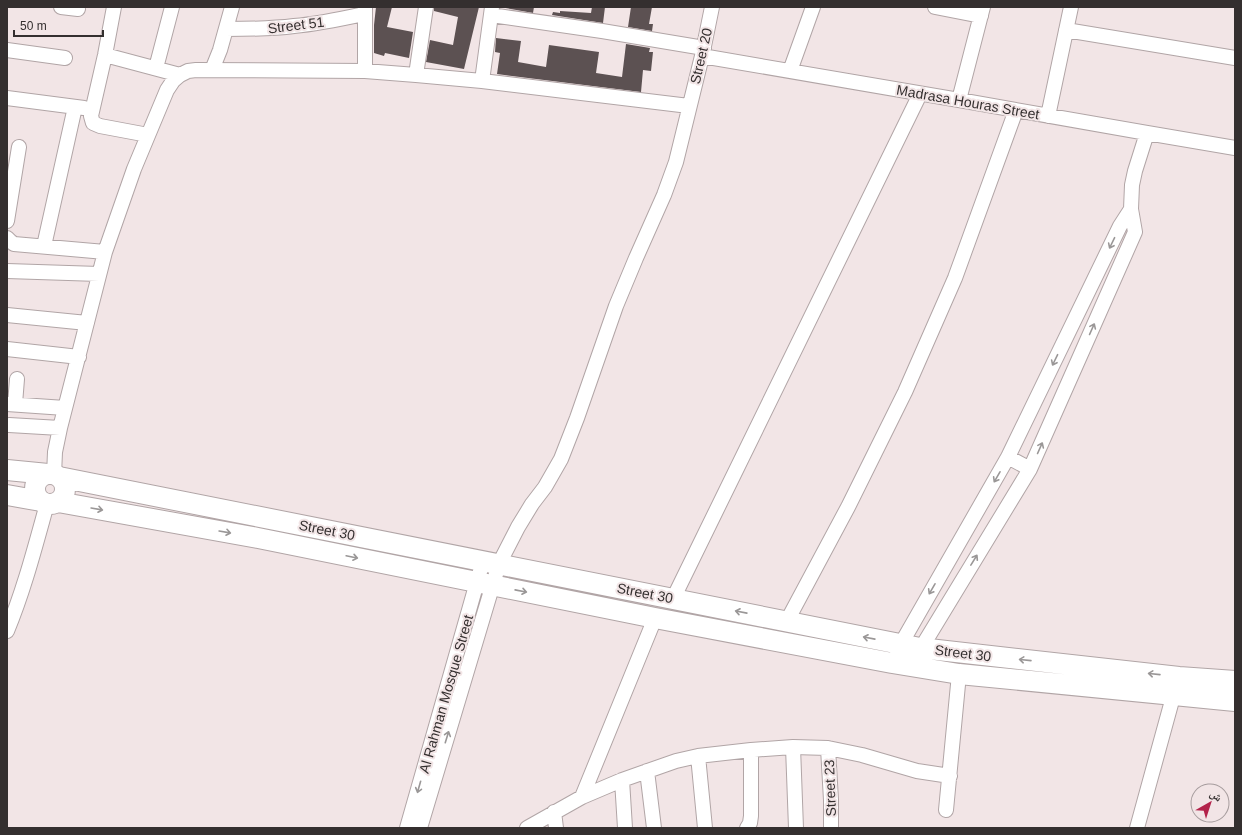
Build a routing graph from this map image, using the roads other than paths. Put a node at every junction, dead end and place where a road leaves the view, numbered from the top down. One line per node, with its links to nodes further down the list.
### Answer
1 (61, 7): 10 (street)
2 (114, 7): 18 (street)
3 (172, 7): 21 (street)
4 (232, 7): 14 (street)
5 (426, 7): 26 (street)
6 (712, 7): 17 (street, Street 20)
7 (813, 7): 24 (street)
8 (935, 7): 13 (street)
9 (1071, 7): 15 (street)
10 (78, 9)
11 (365, 10): 14 (street, Street 51); 23 (street)
12 (492, 11): 17 (street, Madrasa Houras Street); 27 (street)
13 (982, 11): 30 (street)
14 (226, 29): 22 (street)
15 (1066, 30): 20 (street); 35 (street)
16 (7, 50): 19 (street)
17 (703, 52): 24 (street, Madrasa Houras Street); 31 (street, Street 20)
18 (106, 55): 21 (street); 34 (street)
19 (65, 58)
20 (1235, 58)
21 (156, 68): 25 (street)
22 (212, 70): 23 (street); 25 (street)
23 (365, 71): 26 (street)
24 (790, 71): 28 (street, Madrasa Houras Street)
25 (180, 75): 37 (street)
26 (416, 75): 27 (street)
27 (482, 81): 31 (street)
28 (920, 94): 30 (street, Madrasa Houras Street); 65 (street)
29 (7, 98): 32 (street)
30 (959, 100): 33 (street, Madrasa Houras Street)
31 (689, 106): 62 (street, Street 20)
32 (75, 107): 34 (street); 43 (street)
33 (1016, 110): 35 (street, Madrasa Houras Street); 68 (street)
34 (92, 113): 37 (street)
35 (1048, 116): 36 (street, Madrasa Houras Street)
36 (1147, 133): 39 (street, Madrasa Houras Street); 40 (street)
37 (148, 135): 44 (street)
38 (19, 147): 41 (street)
39 (1235, 148)
40 (1131, 209): 56 (street, one-way to 56); 57 (street, one-way to 40)
41 (7, 221)
42 (7, 238): 43 (street)
43 (44, 246): 44 (street)
44 (105, 252): 46 (street)
45 (7, 271): 46 (street)
46 (99, 274): 48 (street)
47 (7, 315): 48 (street)
48 (87, 323): 50 (street)
49 (7, 349): 50 (street)
50 (79, 357): 53 (street)
51 (17, 379): 52 (street)
52 (11, 404): 53 (street)
53 (65, 408): 55 (street)
54 (9, 425): 55 (street)
55 (60, 428): 59 (street)
56 (1008, 458): 57 (street); 70 (street, one-way to 70)
57 (1030, 469): 71 (street, one-way to 57)
58 (7, 470): 59 (street, Street 30)
59 (53, 475): 61 (street); 62 (street, Street 30)
60 (7, 495): 61 (street, Street 30)
61 (49, 502): 63 (street, Street 30, one-way to 63); 69 (street)
62 (491, 562): 63 (street, Al Rahman Mosque Street); 64 (street, Street 30)
63 (485, 585): 66 (street, Street 30, one-way to 66); 89 (street, Al Rahman Mosque Street, one-way to 89); 90 (street, Al Rahman Mosque Street, one-way to 63)
64 (616, 587): 65 (street, Street 30); 66 (street)
65 (673, 599): 68 (street, Street 30, one-way to 65)
66 (611, 609): 67 (street, Street 30)
67 (655, 618): 72 (street, Street 30); 86 (street)
68 (787, 621): 70 (street, Street 30, one-way to 68)
69 (7, 631)
70 (900, 644): 71 (street, Street 30); 72 (street)
71 (920, 648): 73 (street); 75 (street, Street 30, one-way to 71)
72 (892, 663): 73 (street, Street 30)
73 (911, 666): 74 (street, Street 30)
74 (959, 674): 77 (street, Street 30); 84 (street)
75 (1179, 676): 76 (street, Street 30); 77 (street)
76 (1235, 681)
77 (1173, 695): 78 (street, Street 30); 99 (street)
78 (1235, 700)
79 (793, 747): 80 (street); 81 (street); 97 (street)
80 (828, 748): 84 (street); 98 (street, Street 23)
81 (751, 750): 82 (street); 96 (street)
82 (698, 756): 83 (street); 95 (street)
83 (647, 771): 85 (street); 94 (street)
84 (950, 776): 87 (street)
85 (622, 780): 86 (street); 93 (street)
86 (582, 797): 88 (street)
87 (946, 810)
88 (554, 812): 91 (street); 92 (street)
89 (408, 828)
90 (420, 828)
91 (527, 828)
92 (556, 828)
93 (625, 828)
94 (654, 828)
95 (705, 828)
96 (746, 828)
97 (796, 828)
98 (831, 828)
99 (1137, 828)

